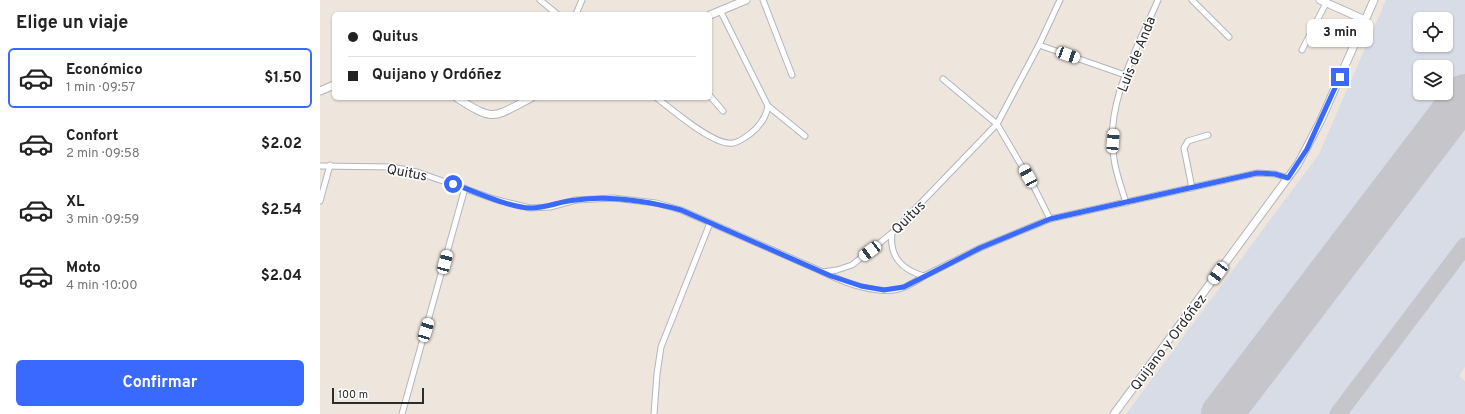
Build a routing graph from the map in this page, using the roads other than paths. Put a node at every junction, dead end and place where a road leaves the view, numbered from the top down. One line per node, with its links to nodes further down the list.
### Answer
1 (540, 0): 11 (street)
2 (582, 0): 12 (street)
3 (746, 0): 10 (street)
4 (763, 0): 18 (street)
5 (1060, 0): 16 (street, Quitus)
6 (1158, 0): 19 (street, Luis de Anda)
7 (1192, 0): 15 (street)
8 (1374, 0): 14 (street, Quijano y Ordóñez)
9 (1323, 2): 14 (street); 17 (street)
10 (720, 10): 13 (street); 27 (street)
11 (555, 12)
12 (577, 12)
13 (712, 14)
14 (1365, 20): 34 (street, Quijano y Ordóñez)
15 (1229, 37)
16 (1039, 45): 19 (street); 29 (street, Quitus)
17 (1302, 50)
18 (792, 75)
19 (1125, 76): 38 (street, Luis de Anda)
20 (943, 79): 29 (street)
21 (332, 87): 22 (street)
22 (320, 91)
23 (712, 98): 28 (street)
24 (460, 100): 25 (street)
25 (527, 100)
26 (659, 100): 27 (street)
27 (768, 106): 30 (street)
28 (723, 111)
29 (997, 124): 39 (street); 41 (street, Quitus)
30 (805, 136)
31 (1208, 136): 36 (street)
32 (330, 165): 33 (street, Quitus); 35 (street, Quitus); 37 (street)
33 (320, 166)
34 (1288, 178): 36 (street); 46 (street, Quijano y Ordóñez)
35 (465, 188): 40 (street, Quitus); 44 (street)
36 (1192, 188): 38 (street)
37 (320, 201)
38 (1126, 203): 39 (street)
39 (1050, 219): 43 (street)
40 (710, 223): 42 (street, Quitus); 45 (street)
41 (892, 233): 42 (street, Quitus); 43 (street)
42 (823, 272): 43 (street)
43 (924, 276)
44 (402, 414)
45 (654, 414)
46 (1114, 414)

